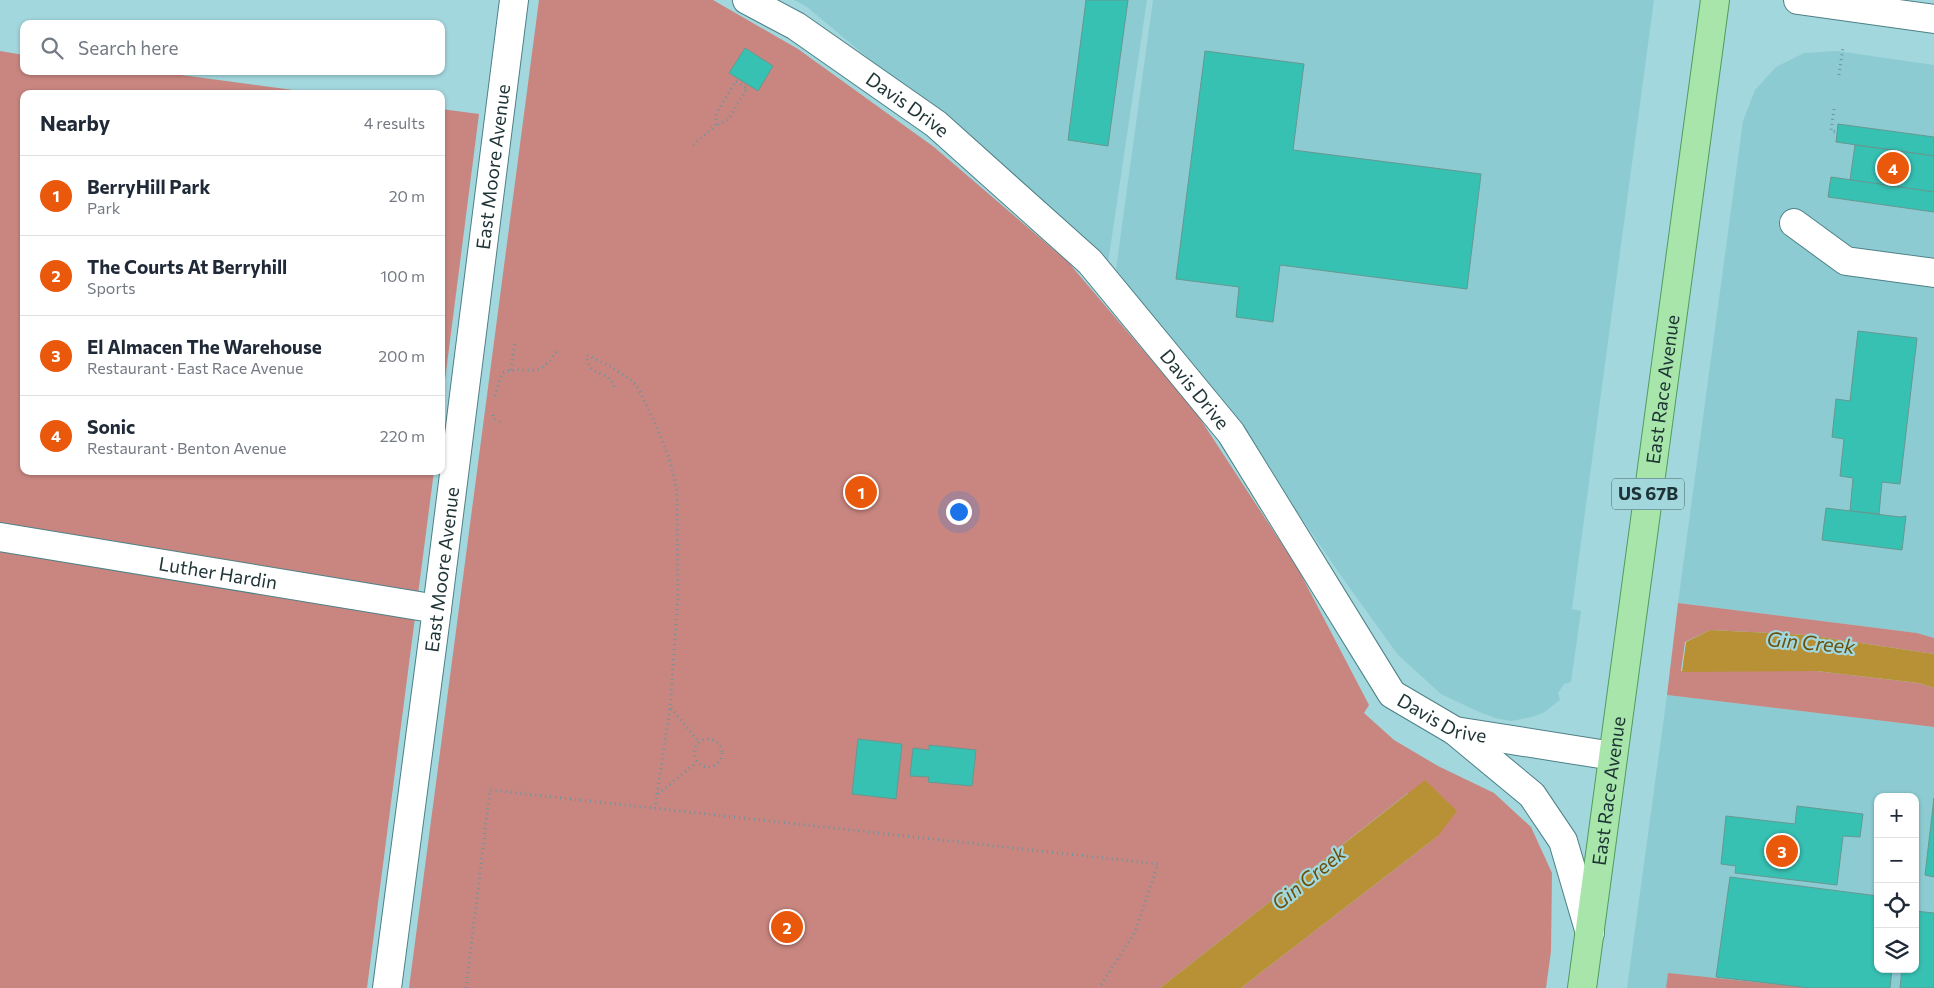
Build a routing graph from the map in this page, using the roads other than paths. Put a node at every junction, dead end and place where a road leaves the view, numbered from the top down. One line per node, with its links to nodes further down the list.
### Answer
1 (514, 0): 9 (street, East Moore Avenue)
2 (747, 0): 10 (street, Davis Drive)
3 (1715, 0): 11 (main road, East Race Avenue / US 67B)
4 (1798, 0): 5 (street)
5 (1934, 19)
6 (1794, 223): 7 (street)
7 (1934, 273)
8 (0, 537): 9 (street, Luther Hardin)
9 (437, 609): 13 (street, East Moore Avenue)
10 (1455, 731): 11 (street, Davis Drive); 12 (street)
11 (1613, 756): 12 (main road, East Race Avenue / US 67B)
12 (1590, 932): 14 (main road, East Race Avenue / US 67B)
13 (386, 988)
14 (1582, 988)

